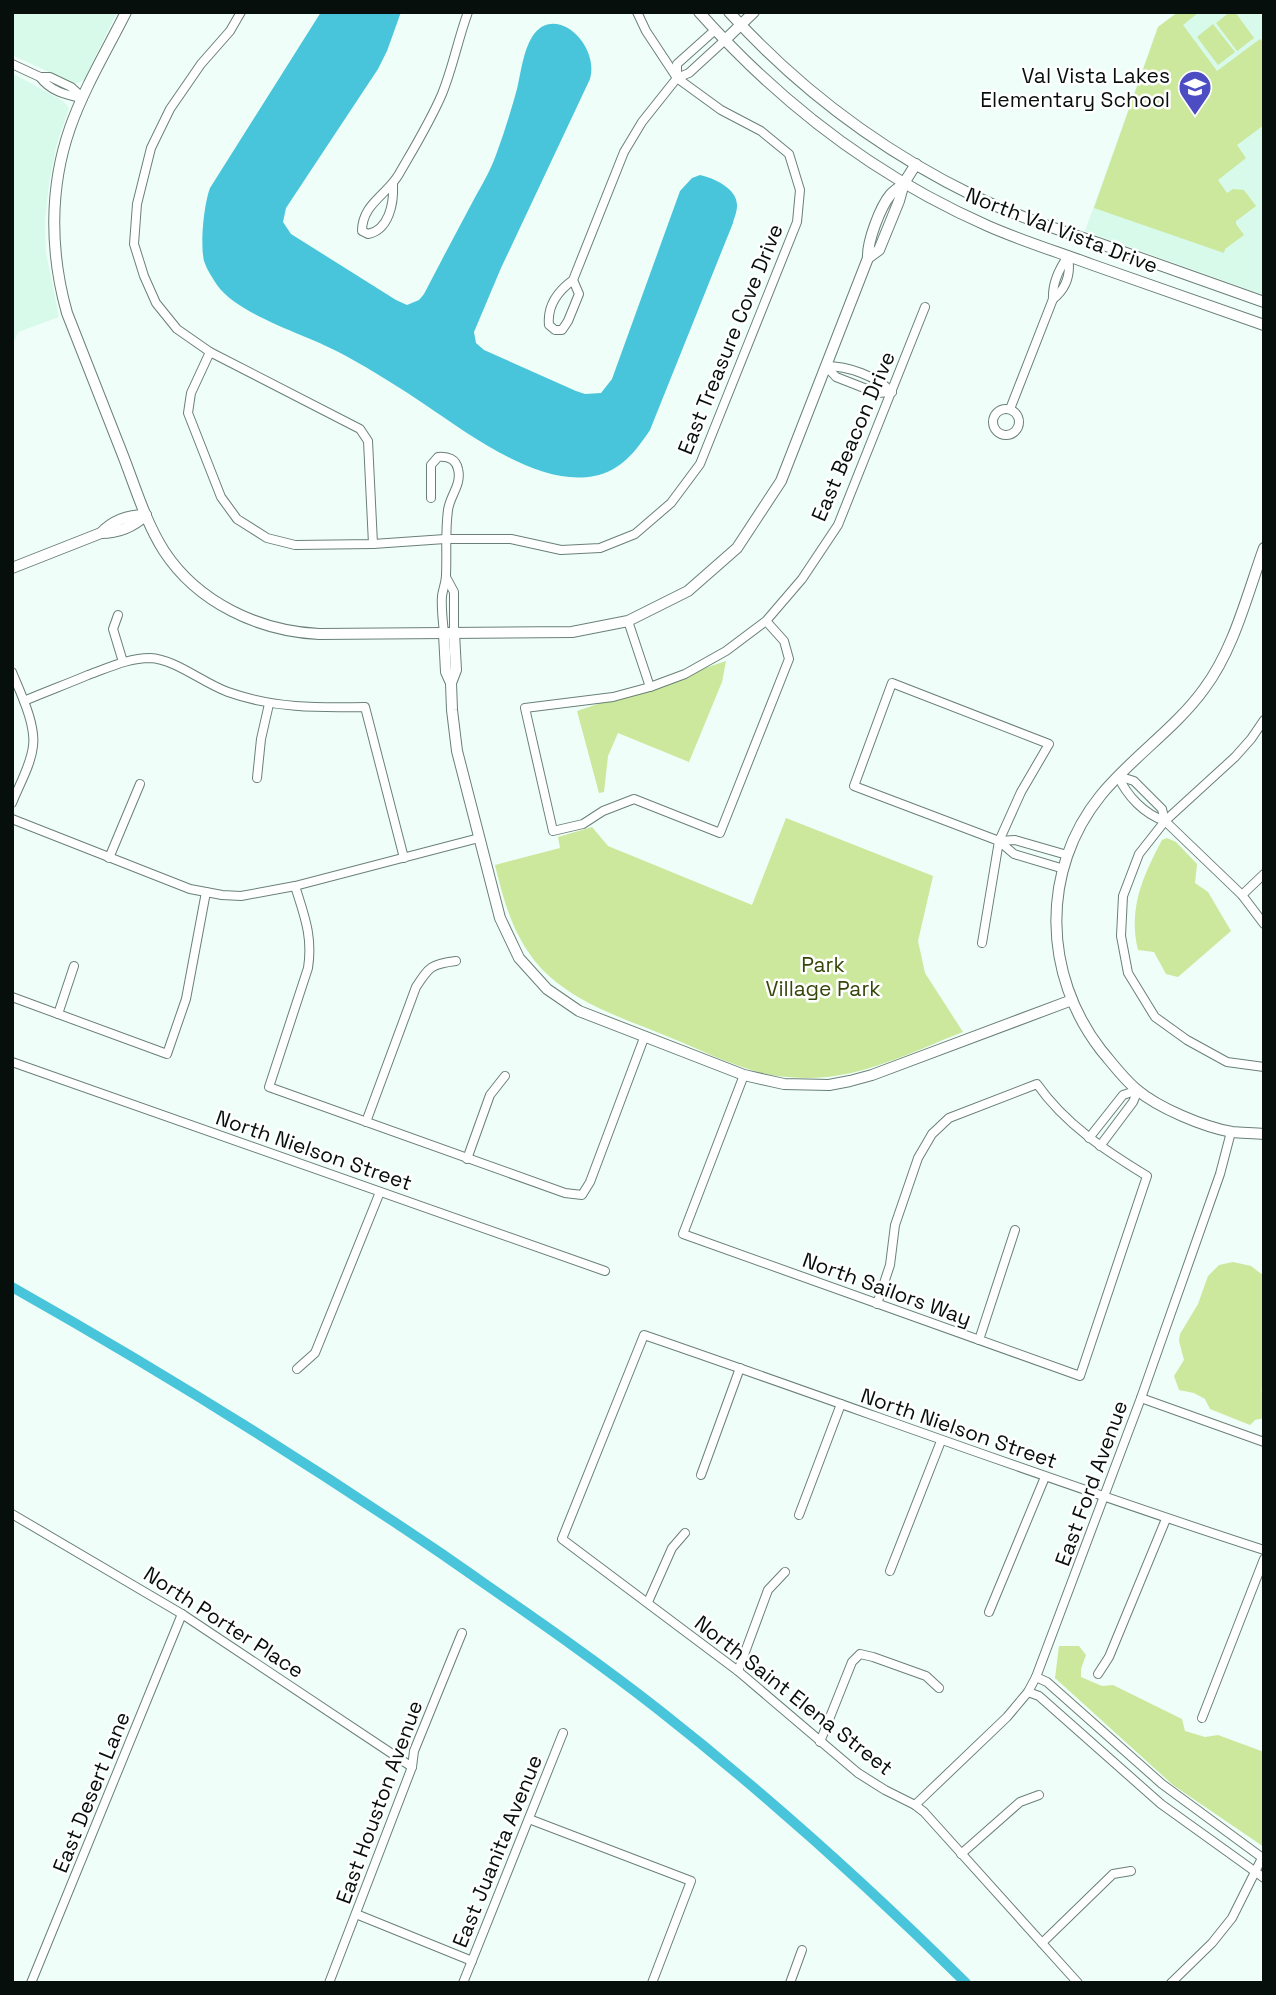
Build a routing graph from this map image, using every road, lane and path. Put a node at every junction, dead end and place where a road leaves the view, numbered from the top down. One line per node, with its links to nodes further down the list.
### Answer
1 (126, 12): 13 (street)
2 (241, 12): 22 (street)
3 (468, 12): 16 (street)
4 (637, 12): 12 (street, East Treasure Cove Drive)
5 (699, 12): 9 (street, North Val Vista Drive)
6 (754, 12): 8 (street)
7 (732, 13): 8 (street, North Val Vista Drive); 9 (street)
8 (741, 25): 10 (street); 14 (street, North Val Vista Drive)
9 (715, 30): 10 (street, North Val Vista Drive); 12 (street)
10 (724, 40): 12 (street); 15 (street, North Val Vista Drive)
11 (12, 64): 13 (street)
12 (677, 78): 18 (street); 28 (street, East Treasure Cove Drive)
13 (83, 98): 27 (street)
14 (915, 164): 15 (street); 19 (street, North Val Vista Drive)
15 (904, 183): 17 (street, North Val Vista Drive); 23 (street)
16 (393, 184): 16 (street)
17 (1068, 256): 21 (street, North Val Vista Drive); 25 (street)
18 (573, 280): 18 (street)
19 (1264, 302)
20 (925, 307): 24 (street, East Beacon Drive)
21 (1264, 325)
22 (209, 352): 29 (street); 29 (street, East Treasure Cove Drive)
23 (826, 366): 24 (street); 33 (street)
24 (892, 392): 34 (street, East Beacon Drive)
25 (1010, 409)
26 (431, 498): 28 (street)
27 (146, 515): 31 (street); 35 (street)
28 (445, 539): 29 (street, East Treasure Cove Drive); 35 (street)
29 (373, 544)
30 (1264, 548): 42 (street)
31 (12, 568)
32 (118, 615): 36 (street)
33 (628, 621): 35 (street); 38 (street)
34 (766, 621): 38 (street, East Beacon Drive); 38 (street, East Beacon Drive)
35 (449, 634): 48 (street)
36 (123, 662): 39 (street); 40 (street)
37 (12, 672): 39 (street)
38 (650, 687)
39 (24, 701): 45 (street)
40 (269, 704): 43 (street); 52 (street)
41 (1264, 720): 47 (street)
42 (1118, 776): 47 (street); 50 (street)
43 (257, 778)
44 (140, 784): 51 (street)
45 (12, 803)
46 (12, 819): 51 (street)
47 (1165, 821): 57 (street); 67 (street)
48 (479, 838): 52 (street); 65 (street)
49 (999, 841): 49 (street); 50 (street); 53 (street); 59 (street)
50 (1068, 855): 53 (street)
51 (109, 858): 56 (street)
52 (404, 858): 55 (street)
53 (1064, 869): 63 (street)
54 (1264, 874): 57 (street)
55 (295, 886): 56 (street); 71 (street)
56 (206, 892): 64 (street)
57 (1242, 895): 58 (street)
58 (1264, 924)
59 (982, 943)
60 (456, 961): 71 (street)
61 (74, 966): 64 (street)
62 (12, 997): 64 (street)
63 (1072, 1000): 69 (street); 70 (street)
64 (58, 1014)
65 (644, 1038): 69 (street); 76 (street)
66 (12, 1062): 77 (street, North Nielson Street)
67 (1264, 1067)
68 (505, 1076): 76 (street)
69 (744, 1076): 80 (street, North Sailors Way)
70 (1138, 1090): 72 (street); 74 (street); 75 (street)
71 (366, 1122): 76 (street)
72 (1231, 1132): 73 (street); 84 (street, East Ford Avenue)
73 (1264, 1134)
74 (1089, 1138): 75 (street); 80 (street)
75 (1100, 1146): 81 (street, North Sailors Way)
76 (467, 1159)
77 (380, 1192): 79 (street, North Nielson Street); 83 (street)
78 (1015, 1230): 81 (street)
79 (605, 1270)
80 (877, 1304): 81 (street, North Sailors Way)
81 (979, 1340)
82 (740, 1368): 85 (street, North Nielson Street); 88 (street); 95 (street, North Nielson Street)
83 (297, 1369)
84 (1141, 1398): 87 (street); 90 (street, East Ford Avenue)
85 (841, 1405): 86 (street, North Nielson Street); 92 (street)
86 (941, 1441): 89 (street, North Nielson Street); 98 (street)
87 (1264, 1442)
88 (701, 1475)
89 (1045, 1477): 90 (street, North Nielson Street); 101 (street)
90 (1105, 1497): 93 (street, North Nielson Street); 106 (street, East Ford Avenue)
91 (12, 1514): 102 (street, North Porter Place)
92 (799, 1515)
93 (1166, 1519): 96 (street, North Nielson Street); 105 (street)
94 (685, 1533): 100 (street)
95 (562, 1539): 100 (street, North Saint Elena Street)
96 (1264, 1550)
97 (1264, 1559): 109 (street)
98 (890, 1571)
99 (785, 1572): 104 (street)
100 (648, 1602): 104 (street, North Saint Elena Street)
101 (989, 1612)
102 (183, 1614): 112 (street, North Porter Place); 125 (street, East Desert Lane)
103 (463, 1633): 112 (street, East Houston Avenue)
104 (738, 1671): 111 (street, North Saint Elena Street)
105 (1098, 1674)
106 (1036, 1677): 108 (street, East Ford Avenue); 117 (street)
107 (939, 1688): 111 (street)
108 (1028, 1692): 114 (street, East Ford Avenue); 119 (street)
109 (1202, 1718)
110 (564, 1732): 115 (street, East Juanita Avenue)
111 (820, 1742): 114 (street, North Saint Elena Street)
112 (412, 1767): 121 (street, East Houston Avenue)
113 (1039, 1796): 116 (street)
114 (915, 1805): 116 (street, North Saint Elena Street)
115 (528, 1819): 124 (street, East Juanita Avenue); 128 (street)
116 (961, 1854): 122 (street, North Saint Elena Street)
117 (1263, 1859): 119 (street)
118 (1130, 1871): 122 (street)
119 (1254, 1873): 120 (street); 131 (street)
120 (1264, 1878)
121 (356, 1914): 124 (street); 126 (street, East Houston Avenue)
122 (1042, 1943): 130 (street, North Saint Elena Street)
123 (802, 1950): 129 (street)
124 (472, 1961): 127 (street, East Juanita Avenue)
125 (31, 1983)
126 (329, 1983)
127 (463, 1983)
128 (652, 1983)
129 (790, 1983)
130 (1078, 1983)
131 (1171, 1983)

